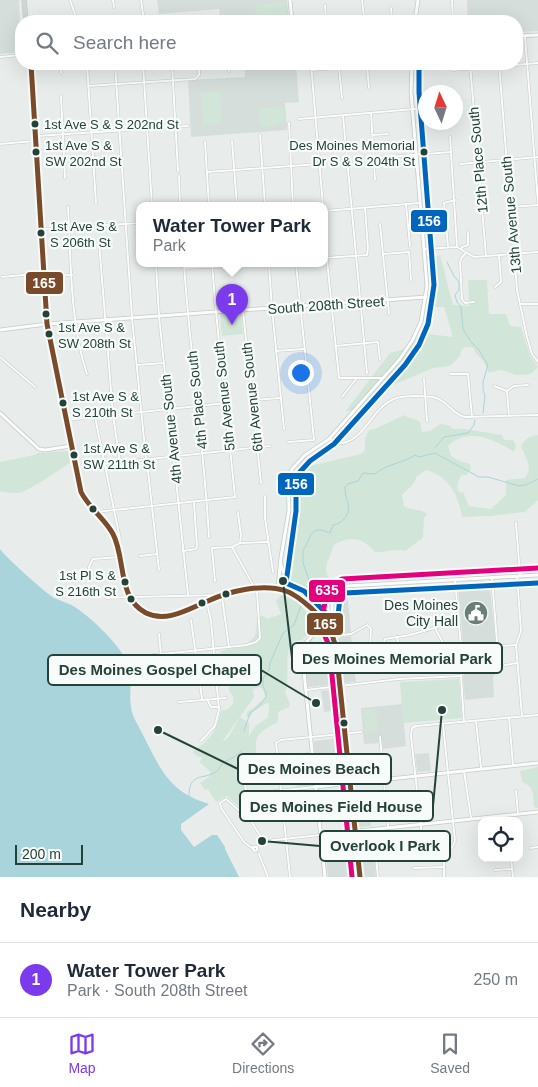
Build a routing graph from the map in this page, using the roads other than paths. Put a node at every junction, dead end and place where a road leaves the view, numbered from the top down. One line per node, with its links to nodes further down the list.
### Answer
1 (24, 0): 12 (main road)
2 (70, 0): 13 (street)
3 (113, 0): 10 (street)
4 (141, 0): 14 (street)
5 (290, 0): 15 (main road)
6 (362, 0): 17 (street)
7 (418, 0): 19 (main road)
8 (452, 0): 20 (street)
9 (325, 5): 16 (street)
10 (114, 7)
11 (391, 8): 18 (street)
12 (25, 15)
13 (75, 15)
14 (143, 15)
15 (291, 15)
16 (326, 15)
17 (364, 15)
18 (392, 15)
19 (416, 15)
20 (453, 15)
21 (525, 36): 22 (main road); 27 (street)
22 (538, 36)
23 (15, 56): 24 (street)
24 (0, 57)
25 (538, 63): 27 (street)
26 (523, 64): 27 (street)
27 (527, 64): 74 (street)
28 (30, 70): 66 (main road)
29 (61, 70): 41 (street)
30 (87, 70): 45 (street)
31 (116, 70): 44 (street)
32 (143, 70): 43 (street)
33 (172, 70): 42 (street)
34 (199, 70): 42 (street)
35 (312, 70): 53 (street)
36 (339, 70): 48 (street)
37 (367, 70): 46 (street)
38 (412, 70): 49 (main road)
39 (471, 70): 76 (street, 12th Place South)
40 (499, 70): 75 (street, 13th Avenue South)
41 (62, 73)
42 (173, 80): 43 (street); 57 (street)
43 (144, 82): 44 (street); 58 (street)
44 (117, 84): 45 (street); 59 (street)
45 (88, 86): 60 (street)
46 (369, 88)
47 (61, 96): 61 (street)
48 (342, 98)
49 (413, 109): 50 (street); 51 (street); 71 (main road)
50 (418, 109)
51 (371, 113): 52 (street); 64 (street)
52 (343, 116): 53 (street); 102 (street)
53 (315, 118): 54 (street); 77 (street)
54 (299, 119)
55 (289, 122): 79 (street)
56 (188, 126): 57 (street)
57 (175, 127): 58 (street); 81 (street)
58 (147, 129): 59 (street); 88 (street)
59 (120, 130): 60 (street); 105 (street)
60 (92, 132): 61 (street); 95 (street)
61 (63, 134): 66 (street); 85 (street)
62 (388, 134): 64 (street)
63 (260, 135): 80 (street)
64 (373, 136): 73 (street)
65 (450, 137): 70 (street)
66 (35, 139): 69 (street); 108 (main road)
67 (232, 141): 82 (street)
68 (205, 142): 83 (street)
69 (0, 144)
70 (452, 152): 71 (street); 87 (street)
71 (417, 155): 73 (street); 96 (main road)
72 (538, 157): 74 (street)
73 (375, 158): 86 (street)
74 (534, 158): 75 (street); 98 (street)
75 (506, 160): 76 (street); 100 (street, 13th Avenue South)
76 (478, 162): 78 (street); 121 (street, 12th Place South)
77 (319, 164): 79 (street); 94 (street)
78 (460, 164)
79 (291, 166): 80 (street); 93 (street)
80 (263, 168): 82 (street); 92 (street)
81 (178, 170)
82 (234, 170): 83 (street); 91 (street)
83 (207, 172): 90 (street)
84 (179, 176): 89 (street)
85 (65, 178)
86 (375, 180)
87 (455, 200): 112 (street); 113 (street)
88 (152, 202)
89 (180, 202)
90 (209, 202)
91 (237, 202)
92 (265, 202)
93 (293, 202)
94 (322, 202)
95 (96, 203)
96 (421, 203): 97 (street); 114 (main road)
97 (406, 204): 101 (street); 111 (street)
98 (538, 204): 100 (street)
99 (68, 207): 107 (street)
100 (510, 207): 119 (street, 13th Avenue South)
101 (365, 208): 102 (street); 120 (street)
102 (351, 209): 103 (street); 120 (street)
103 (328, 211)
104 (136, 223): 105 (street)
105 (125, 224): 107 (street); 150 (street)
106 (380, 224): 118 (street)
107 (69, 228): 108 (street); 132 (street)
108 (41, 229): 131 (main road)
109 (468, 233): 115 (street)
110 (99, 242): 151 (street)
111 (410, 246)
112 (448, 247): 113 (street); 114 (street)
113 (457, 247): 115 (street)
114 (425, 249): 136 (main road)
115 (461, 249): 117 (street)
116 (538, 252): 119 (street)
117 (466, 253): 121 (street); 139 (street)
118 (383, 254): 134 (street); 137 (street)
119 (514, 255): 122 (street); 140 (street, 13th Avenue South)
120 (355, 256): 123 (street); 138 (street)
121 (486, 256): 122 (street)
122 (499, 256): 135 (street)
123 (328, 258)
124 (156, 267): 149 (street, 4th Avenue South)
125 (193, 267): 130 (street)
126 (212, 267): 146 (street, 5th Avenue South)
127 (269, 267): 144 (street)
128 (296, 267): 143 (street)
129 (327, 267): 142 (street)
130 (184, 268): 147 (street, 4th Place South)
131 (44, 275): 132 (street); 133 (street); 153 (main road)
132 (72, 275): 152 (street)
133 (2, 277)
134 (411, 280)
135 (495, 287)
136 (426, 297): 137 (main road, South 208th Street); 168 (main road)
137 (388, 300): 138 (main road, South 208th Street); 148 (street)
138 (360, 302): 142 (main road, South 208th Street); 155 (street)
139 (474, 302)
140 (520, 304): 141 (street); 161 (street, 13th Avenue South)
141 (538, 304)
142 (331, 305): 143 (main road, South 208th Street); 156 (street)
143 (300, 307): 144 (main road, South 208th Street); 157 (street)
144 (272, 309): 145 (main road, South 208th Street); 158 (street)
145 (244, 311): 146 (main road, South 208th Street); 177 (street, 6th Avenue South)
146 (216, 312): 147 (main road, South 208th Street); 178 (street, 5th Avenue South)
147 (188, 314): 149 (main road, South 208th Street); 179 (street, 4th Place South)
148 (389, 314)
149 (159, 316): 150 (main road, South 208th Street); 162 (street, 4th Avenue South)
150 (132, 318): 151 (main road, South 208th Street); 163 (street)
151 (104, 320): 152 (main road, South 208th Street); 183 (street)
152 (76, 322): 153 (main road, South 208th Street); 165 (street)
153 (47, 324): 154 (main road, South 208th Street); 188 (main road)
154 (0, 330)
155 (363, 344): 156 (street); 160 (street); 164 (street)
156 (335, 346): 167 (street)
157 (305, 349): 158 (street); 192 (street)
158 (276, 351): 176 (street)
159 (0, 357): 172 (street)
160 (380, 360)
161 (538, 361)
162 (164, 363): 163 (street); 180 (street, 4th Avenue South)
163 (136, 365): 181 (street)
164 (367, 373)
165 (87, 374)
166 (450, 374): 187 (street)
167 (357, 378): 168 (street); 174 (street)
168 (382, 378): 191 (main road)
169 (424, 379): 175 (street)
170 (528, 385): 173 (street)
171 (494, 386): 173 (street)
172 (35, 387)
173 (507, 391): 185 (street)
174 (342, 397)
175 (425, 397): 187 (street); 189 (street); 191 (street)
176 (281, 398): 177 (street); 190 (street)
177 (253, 400): 195 (street, 6th Avenue South)
178 (226, 404): 179 (street); 196 (street, 5th Avenue South)
179 (197, 406): 180 (street); 197 (street, 4th Place South)
180 (169, 409): 181 (street); 198 (street, 4th Avenue South)
181 (141, 412): 183 (street); 199 (street)
182 (0, 413): 193 (main road)
183 (113, 415): 186 (street); 200 (street)
184 (538, 415): 185 (street)
185 (509, 416): 187 (street)
186 (95, 417): 188 (street); 201 (street)
187 (472, 417)
188 (66, 420): 193 (main road)
189 (427, 421)
190 (284, 429)
191 (329, 439): 223 (main road)
192 (288, 442)
193 (71, 446): 202 (main road)
194 (270, 446): 195 (street)
195 (258, 447): 196 (street); 204 (street, 6th Avenue South)
196 (230, 451): 197 (street); 206 (street, 5th Avenue South)
197 (202, 453): 198 (street); 206 (street, 4th Place South)
198 (174, 456): 199 (street); 208 (street, 4th Avenue South)
199 (146, 459): 200 (street)
200 (120, 462): 201 (street)
201 (104, 464): 202 (street); 210 (street)
202 (75, 467): 211 (main road)
203 (148, 470): 209 (street)
204 (261, 484)
205 (265, 496): 215 (street)
206 (207, 500): 207 (street); 214 (street, 4th Place South)
207 (194, 502): 208 (street); 219 (street)
208 (179, 503): 209 (street); 219 (street, 4th Avenue South)
209 (151, 506): 210 (street); 220 (street)
210 (113, 510): 211 (street); 217 (street)
211 (94, 513): 217 (main road)
212 (238, 513): 216 (street)
213 (516, 523): 228 (street)
214 (209, 537)
215 (268, 542): 216 (street); 225 (street)
216 (240, 543): 218 (street)
217 (117, 545): 222 (main road)
218 (232, 546): 231 (street); 234 (street)
219 (183, 551): 235 (street, 4th Avenue South)
220 (157, 554): 221 (street); 224 (street)
221 (140, 556)
222 (120, 557): 226 (street); 237 (main road)
223 (281, 557): 233 (main road); 238 (main road)
224 (159, 570)
225 (272, 572)
226 (89, 573)
227 (538, 575): 228 (main road)
228 (519, 576): 229 (main road); 249 (street)
229 (492, 578): 230 (main road); 249 (street)
230 (455, 580): 243 (main road); 257 (street)
231 (215, 581)
232 (108, 588): 240 (street)
233 (278, 588): 234 (main road); 238 (main road)
234 (256, 589): 236 (main road); 250 (street)
235 (188, 594): 236 (street); 237 (street)
236 (222, 595): 241 (main road); 250 (street)
237 (132, 597): 240 (street); 241 (main road)
238 (299, 597): 243 (main road)
239 (106, 598): 240 (street)
240 (112, 598)
241 (206, 602): 251 (street)
242 (191, 620): 252 (street)
243 (326, 623): 247 (main road); 259 (main road)
244 (451, 626): 245 (street)
245 (436, 628): 248 (street); 248 (street)
246 (159, 634): 254 (street)
247 (334, 636): 248 (street); 258 (main road)
248 (397, 638)
249 (516, 645): 255 (street)
250 (229, 647): 251 (street)
251 (214, 649): 252 (street); 260 (street)
252 (195, 651): 254 (street); 262 (street)
253 (153, 655): 254 (street)
254 (160, 655)
255 (518, 663): 256 (street); 267 (street)
256 (505, 665)
257 (460, 676): 258 (street); 270 (street)
258 (339, 686): 259 (street); 273 (main road)
259 (305, 690): 274 (main road)
260 (218, 698): 261 (street); 263 (street); 265 (street)
261 (226, 698)
262 (202, 699): 263 (street); 264 (street)
263 (207, 699): 265 (street)
264 (179, 702)
265 (219, 707): 276 (street)
266 (538, 715): 267 (street)
267 (522, 716): 268 (street)
268 (510, 718): 269 (street); 278 (street)
269 (476, 721): 270 (street); 279 (street)
270 (464, 722): 271 (street)
271 (443, 724): 282 (street); 283 (street)
272 (362, 732): 273 (street)
273 (344, 734): 274 (street); 285 (main road)
274 (310, 737): 286 (main road); 287 (street)
275 (380, 737): 284 (street)
276 (201, 741)
277 (538, 763): 278 (main road)
278 (514, 766): 279 (main road)
279 (481, 769): 280 (main road)
280 (464, 771): 282 (main road); 293 (street)
281 (243, 772): 289 (street)
282 (448, 773): 283 (main road); 296 (street)
283 (415, 776): 284 (main road); 297 (street)
284 (383, 780): 285 (main road); 298 (street)
285 (350, 784): 286 (main road); 300 (main road)
286 (315, 788): 287 (street); 301 (main road)
287 (280, 790): 289 (street); 302 (street)
288 (516, 791): 291 (street)
289 (247, 794): 295 (street)
290 (538, 812): 291 (main road)
291 (518, 814): 292 (main road)
292 (499, 817)
293 (471, 819): 294 (main road); 296 (main road)
294 (478, 819)
295 (251, 821): 302 (street); 305 (street)
296 (453, 821): 297 (main road); 309 (street)
297 (420, 824): 298 (main road); 306 (street)
298 (388, 827): 299 (main road)
299 (373, 829): 300 (main road); 317 (street)
300 (354, 831): 301 (main road); 316 (main road)
301 (320, 835): 302 (street); 315 (main road)
302 (286, 840): 314 (street)
303 (538, 847): 304 (street)
304 (530, 848)
305 (253, 849)
306 (422, 849)
307 (259, 854): 313 (street)
308 (512, 862): 311 (street)
309 (444, 866): 310 (street); 318 (street)
310 (414, 868)
311 (512, 869): 312 (street); 319 (street)
312 (495, 870)
313 (268, 877)
314 (290, 877)
315 (325, 877)
316 (360, 877)
317 (378, 877)
318 (444, 877)
319 (513, 877)

